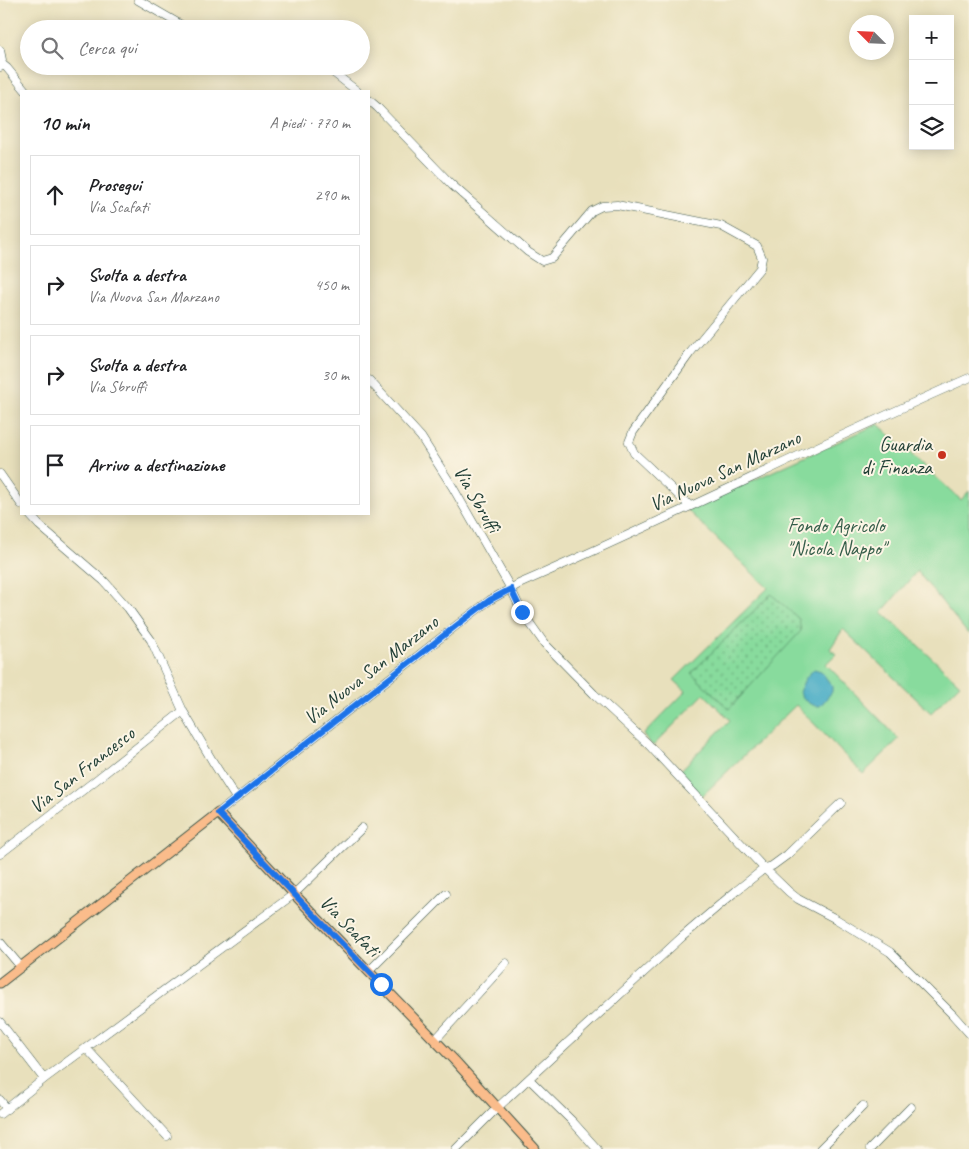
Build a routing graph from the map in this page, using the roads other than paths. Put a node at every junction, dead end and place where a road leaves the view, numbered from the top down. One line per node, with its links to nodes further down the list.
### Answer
1 (138, 0): 2 (street)
2 (172, 20)
3 (0, 50): 4 (street)
4 (1, 65): 6 (street)
5 (337, 75): 7 (street)
6 (25, 90)
7 (356, 90)
8 (370, 101): 13 (street)
9 (969, 378): 13 (street, Via Nuova San Marzano)
10 (370, 381): 15 (street, Via Sbruffi)
11 (0, 474): 12 (street)
12 (20, 503)
13 (690, 506): 15 (street, Via Nuova San Marzano)
14 (30, 515): 16 (street)
15 (511, 589): 17 (street, Via Nuova San Marzano); 22 (street, Via Sbruffi)
16 (183, 711): 17 (street); 21 (street, Via San Francesco)
17 (236, 798): 19 (street, Via Nuova San Marzano)
18 (840, 803): 22 (street)
19 (218, 813): 23 (main road, Via Scafati); 27 (main road, Via Nuova San Marzano)
20 (362, 828): 23 (street)
21 (0, 854)
22 (765, 868): 31 (street, Via Sbruffi); 35 (street)
23 (294, 894): 28 (main road, Via Scafati); 33 (street)
24 (446, 894): 28 (street)
25 (0, 942): 27 (street)
26 (506, 963): 32 (street)
27 (21, 967): 29 (main road, Via Nuova San Marzano)
28 (369, 972): 32 (main road, Via Scafati)
29 (0, 983)
30 (0, 1022): 34 (street)
31 (969, 1032)
32 (435, 1040): 39 (main road, Via Scafati)
33 (86, 1048): 34 (street); 42 (street)
34 (44, 1079): 40 (street)
35 (528, 1079): 39 (street); 45 (street)
36 (0, 1100): 40 (street)
37 (862, 1106): 46 (street)
38 (911, 1107): 47 (street)
39 (497, 1108): 43 (street); 44 (main road, Via Scafati)
40 (7, 1109): 41 (street)
41 (0, 1114)
42 (167, 1136)
43 (456, 1149)
44 (535, 1149)
45 (597, 1149)
46 (820, 1149)
47 (870, 1149)

